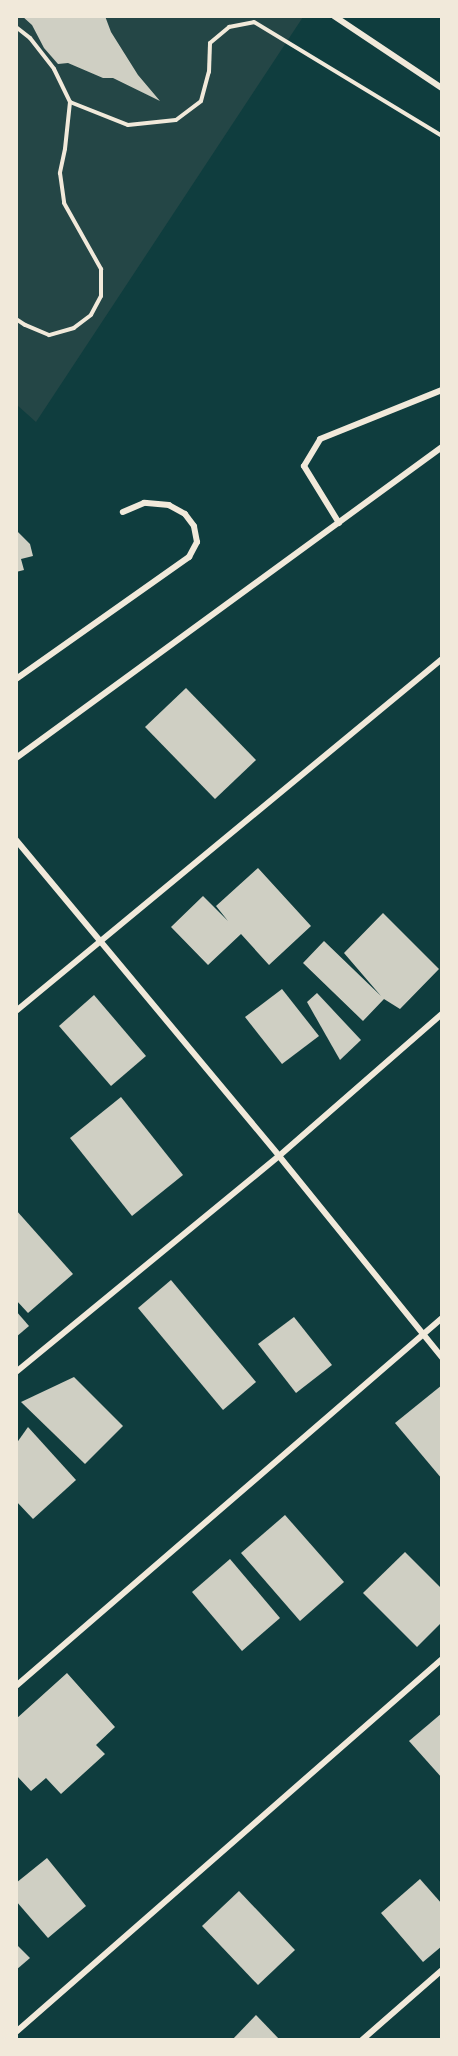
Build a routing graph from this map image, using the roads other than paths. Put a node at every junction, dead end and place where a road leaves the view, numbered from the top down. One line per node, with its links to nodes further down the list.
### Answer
1 (334, 16): 2 (street)
2 (441, 88)
3 (441, 390): 6 (street)
4 (441, 447): 6 (street)
5 (123, 512): 8 (street)
6 (339, 523): 9 (street)
7 (441, 660): 11 (street)
8 (16, 679)
9 (16, 758)
10 (16, 840): 11 (street)
11 (101, 943): 12 (street); 14 (street)
12 (16, 1011)
13 (441, 1014): 14 (street)
14 (279, 1156): 16 (street); 18 (street)
15 (441, 1317): 16 (street)
16 (422, 1334): 17 (street); 20 (street)
17 (441, 1358)
18 (16, 1372)
19 (441, 1659): 22 (street)
20 (16, 1686)
21 (441, 1970): 23 (street)
22 (16, 2032)
23 (362, 2040)

